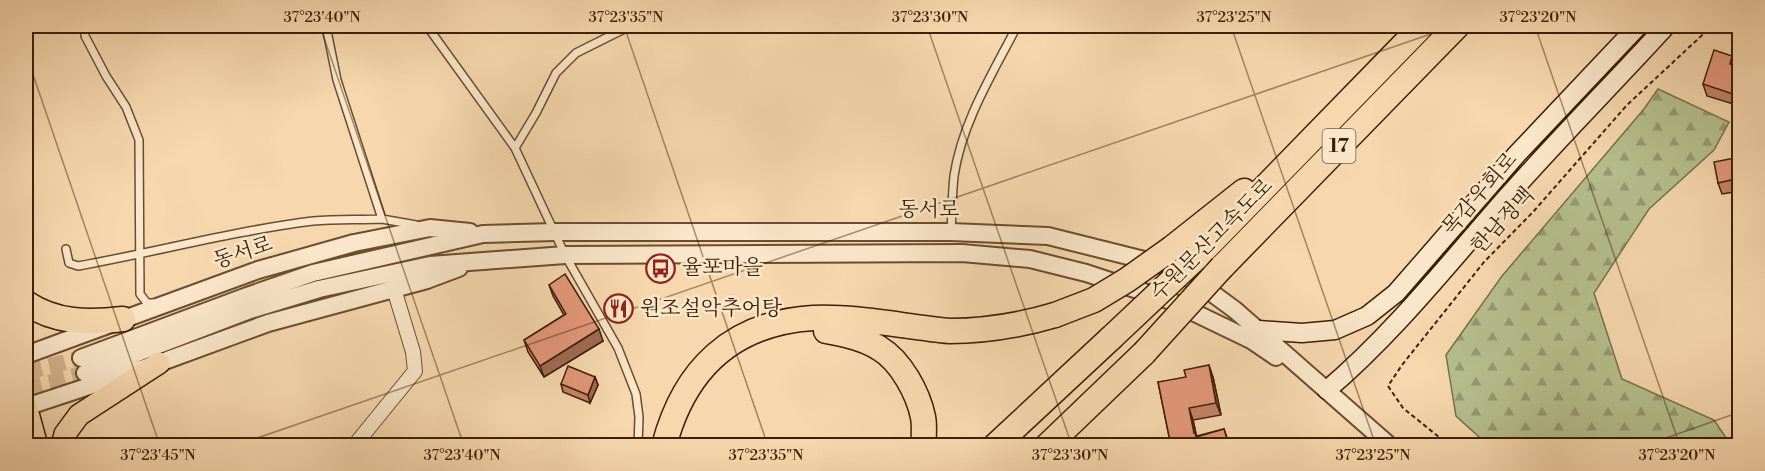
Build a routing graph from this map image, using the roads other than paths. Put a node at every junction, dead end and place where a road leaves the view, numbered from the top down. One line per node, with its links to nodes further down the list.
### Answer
1 (85, 26): 20 (lane)
2 (326, 26): 14 (lane)
3 (427, 26): 13 (lane)
4 (630, 26): 13 (lane)
5 (1017, 26): 17 (lane)
6 (1422, 26): 12 (highway, 수원문산고속도로 / 17)
7 (1457, 26): 40 (highway, 수원문산고속도로 / 17, bridge)
8 (1638, 26): 27 (main road, 목감우회로)
9 (1666, 26): 11 (main road, 목감우회로)
10 (1672, 26): 11 (main road)
11 (1650, 43): 30 (main road, 목감우회로)
12 (1322, 130): 36 (highway, bridge); 39 (highway, 수원문산고속도로 / 17, bridge)
13 (515, 148): 16 (lane)
14 (382, 219): 15 (lane); 20 (lane)
15 (430, 228): 18 (street, 동서로); 25 (street, 동서로)
16 (555, 231): 17 (street, 동서로); 18 (street, 동서로); 21 (lane)
17 (951, 232): 27 (street, 동서로)
18 (483, 234): 22 (street, 동서로)
19 (66, 249): 20 (lane)
20 (140, 255): 25 (lane)
21 (565, 255): 22 (street, 동서로); 30 (street, 동서로); 35 (lane)
22 (479, 261): 23 (street, 동서로)
23 (394, 289): 29 (street, 동서로); 34 (street)
24 (26, 303): 26 (highway)
25 (163, 304): 26 (street, 동서로)
26 (123, 319): 28 (street, 동서로)
27 (1258, 330): 30 (street, 동서로)
28 (26, 355)
29 (159, 363): 31 (street, 동서로); 33 (highway)
30 (1327, 390): 41 (street, 동서로)
31 (26, 406): 32 (highway)
32 (38, 446)
33 (62, 446)
34 (354, 446)
35 (638, 446)
36 (664, 446)
37 (678, 446): 38 (highway)
38 (924, 446)
39 (995, 446)
40 (1047, 446)
41 (1390, 446)

